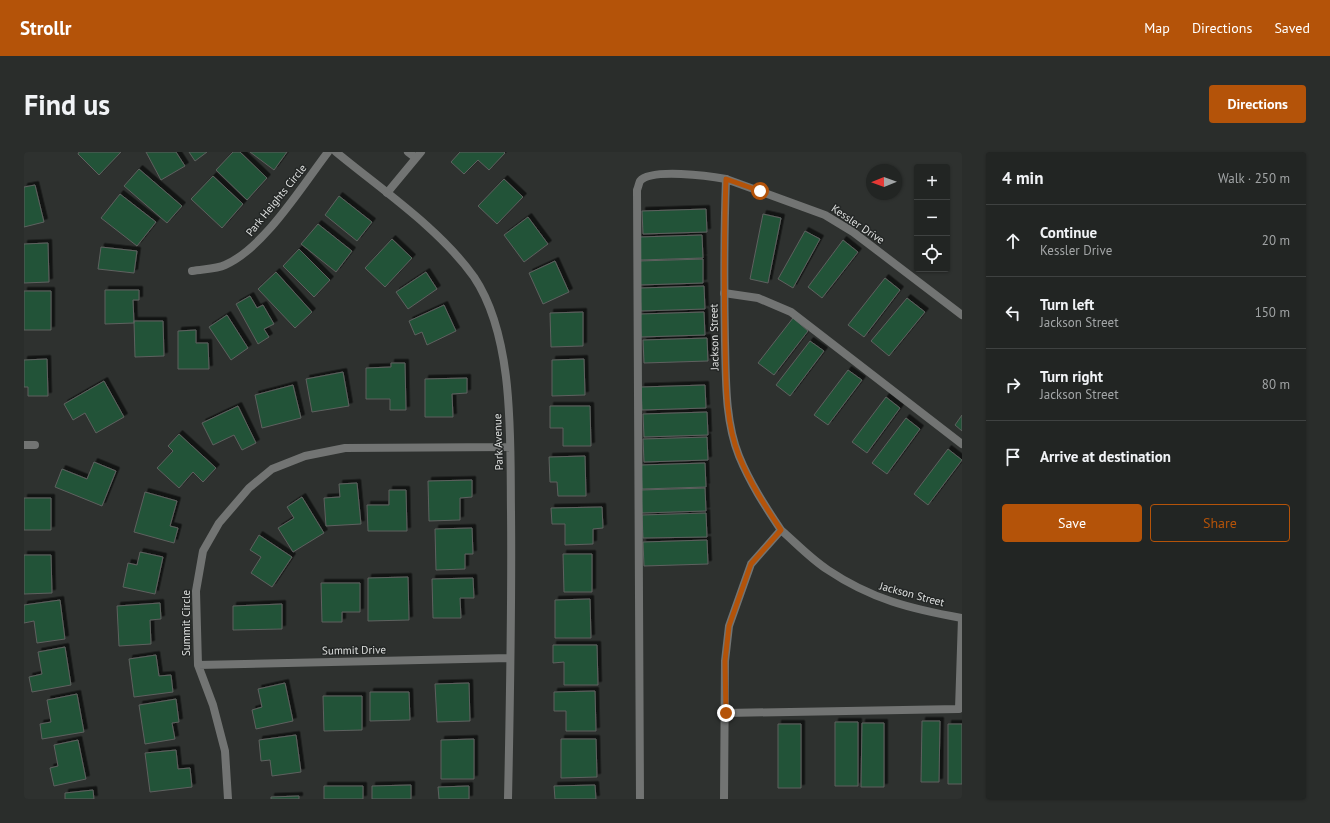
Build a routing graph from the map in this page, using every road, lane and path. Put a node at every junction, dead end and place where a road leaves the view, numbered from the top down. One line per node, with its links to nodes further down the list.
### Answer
1 (328, 152): 7 (street, Park Heights Circle)
2 (336, 152): 6 (street, Park Avenue)
3 (408, 152): 4 (street)
4 (418, 155): 6 (street)
5 (726, 179): 8 (street, Jackson Street); 9 (street, Kessler Drive); 21 (street, Kessler Drive)
6 (386, 193): 13 (street, Park Avenue)
7 (192, 271)
8 (724, 293): 10 (street); 14 (street, Jackson Street)
9 (962, 315)
10 (962, 444)
11 (24, 445): 12 (street)
12 (35, 446)
13 (510, 447): 16 (street, Park Avenue); 17 (street, Summit Circle)
14 (781, 530): 15 (street, Jackson Street); 18 (street)
15 (962, 618): 18 (street)
16 (510, 658): 17 (street, Summit Drive); 20 (street, Park Avenue)
17 (198, 665): 19 (street, Summit Circle)
18 (726, 713): 22 (street)
19 (228, 799)
20 (508, 799)
21 (640, 799)
22 (724, 799)

